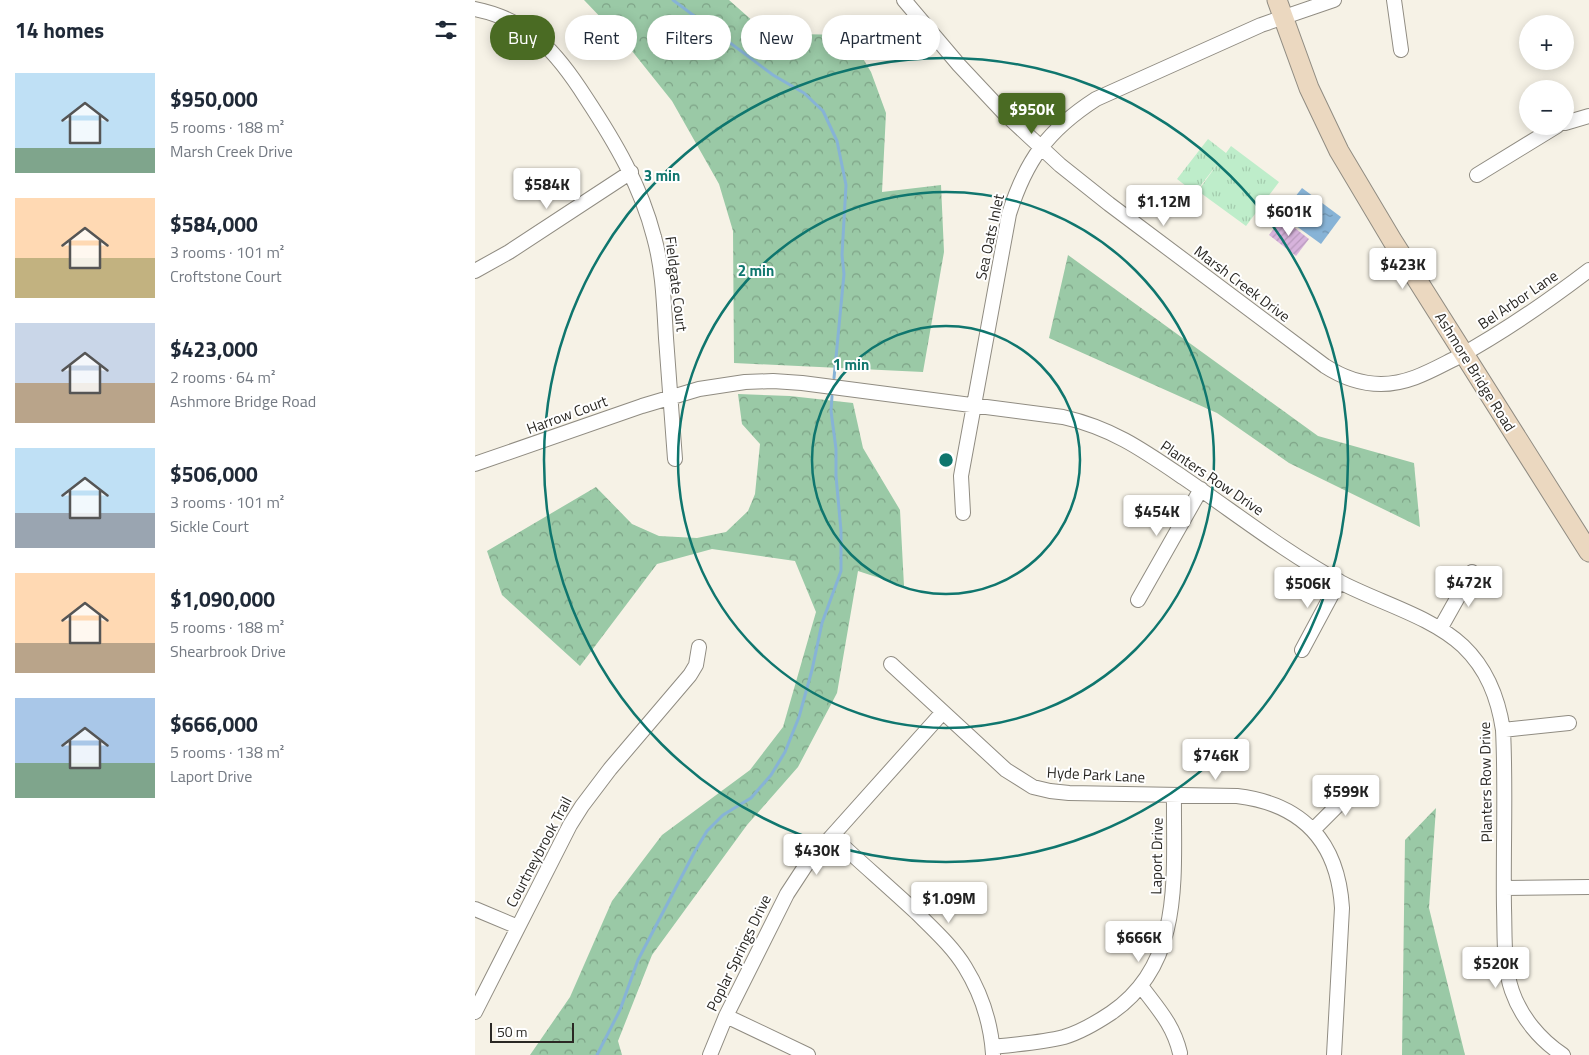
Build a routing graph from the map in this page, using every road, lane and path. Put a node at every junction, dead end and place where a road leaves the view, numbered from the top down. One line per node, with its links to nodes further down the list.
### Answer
1 (904, 0): 10 (street, Marsh Creek Drive)
2 (1334, 0): 5 (street, Sea Oats Inlet)
3 (1394, 0): 6 (street)
4 (478, 6): 11 (street, Fieldgate Court)
5 (1280, 9): 10 (street, Sea Oats Inlet); 15 (main road, Ashmore Bridge Road)
6 (1401, 50)
7 (1589, 116): 8 (street)
8 (1574, 120)
9 (1542, 135): 12 (street)
10 (1040, 147): 15 (street, Marsh Creek Drive); 17 (street, Sea Oats Inlet)
11 (631, 172): 14 (street); 16 (street, Fieldgate Court)
12 (1477, 175)
13 (1589, 270): 15 (street, Bel Arbor Lane)
14 (475, 271)
15 (1463, 354): 22 (main road, Ashmore Bridge Road)
16 (671, 397): 17 (street, Planters Row Drive); 18 (street, Fieldgate Court); 19 (street, Harrow Court)
17 (974, 405): 20 (street, Planters Row Drive); 21 (street, Sea Oats Inlet)
18 (675, 459)
19 (475, 464)
20 (1201, 489): 24 (street, Planters Row Drive); 25 (street)
21 (963, 513)
22 (1589, 552)
23 (1472, 572): 26 (street)
24 (1339, 581): 26 (street, Planters Row Drive); 28 (street)
25 (1138, 600)
26 (1440, 629): 32 (street, Planters Row Drive)
27 (699, 647): 40 (street, Courtneybrook Trail)
28 (1302, 650)
29 (891, 664): 30 (street, Hyde Park Lane)
30 (943, 712): 34 (street, Hyde Park Lane); 36 (street, Poplar Springs Drive)
31 (1569, 723): 32 (street)
32 (1503, 730): 38 (street, Planters Row Drive)
33 (1359, 784): 35 (street)
34 (1174, 795): 35 (street, Hyde Park Lane); 41 (street, Laport Drive)
35 (1313, 830): 48 (street, Hyde Park Lane)
36 (832, 836): 43 (street, Poplar Springs Drive); 44 (street)
37 (1589, 887): 38 (street)
38 (1504, 888): 49 (street, Planters Row Drive)
39 (475, 909): 40 (street)
40 (518, 927): 42 (street, Courtneybrook Trail)
41 (1141, 986): 44 (street, Laport Drive); 45 (street)
42 (475, 1012)
43 (725, 1016): 46 (street, Poplar Springs Drive); 47 (street)
44 (993, 1051)
45 (1180, 1053)
46 (709, 1055)
47 (808, 1055)
48 (1334, 1055)
49 (1562, 1055)

